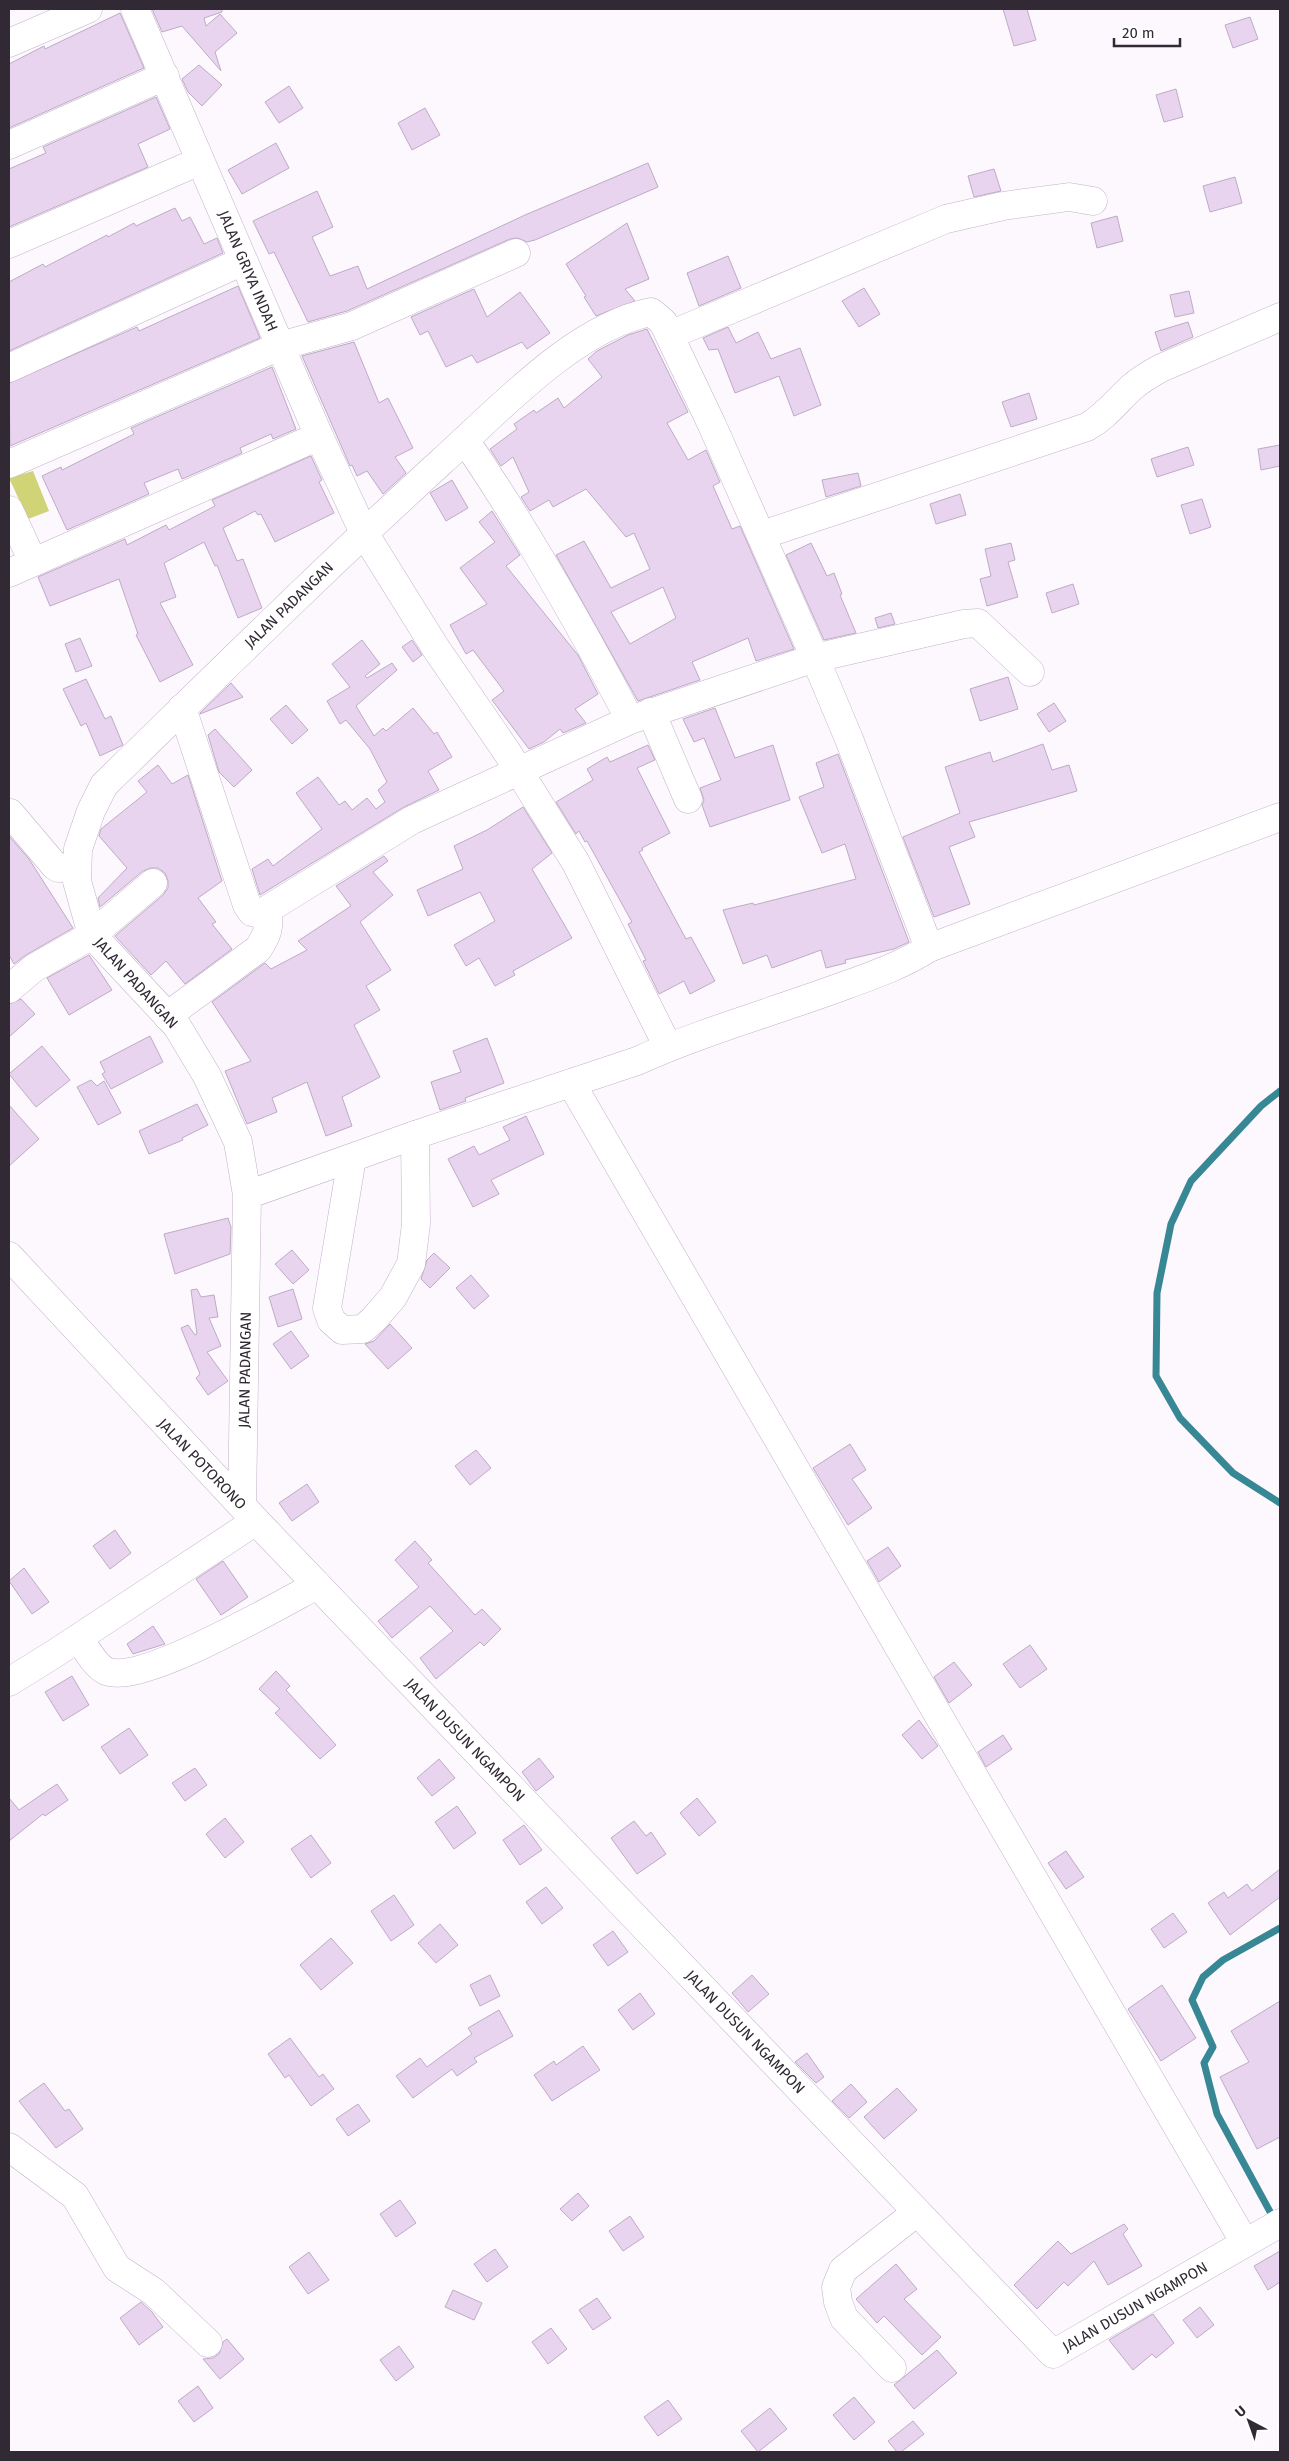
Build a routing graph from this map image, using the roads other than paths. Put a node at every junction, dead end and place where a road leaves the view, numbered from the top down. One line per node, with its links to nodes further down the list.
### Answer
1 (88, 9): 3 (street)
2 (135, 9): 4 (street, JALAN GRIYA INDAH)
3 (9, 43)
4 (164, 76): 5 (street); 6 (street, JALAN GRIYA INDAH)
5 (9, 144)
6 (200, 160): 8 (street); 10 (street, JALAN GRIYA INDAH)
7 (1093, 201): 12 (street)
8 (9, 244)
9 (516, 253): 13 (street)
10 (243, 262): 13 (street, JALAN GRIYA INDAH); 14 (street)
11 (1280, 317): 20 (street)
12 (670, 336): 16 (street, JALAN PADANGAN); 20 (street)
13 (280, 346): 15 (street, JALAN GRIYA INDAH); 17 (street)
14 (9, 368)
15 (319, 436): 19 (street, JALAN GRIYA INDAH); 21 (street)
16 (465, 440): 19 (street, JALAN PADANGAN); 25 (street)
17 (9, 464)
18 (9, 510): 21 (street)
19 (364, 532): 24 (street, JALAN PADANGAN); 26 (street, JALAN GRIYA INDAH)
20 (762, 535): 22 (street)
21 (21, 567)
22 (815, 658): 23 (street); 25 (street); 34 (street)
23 (1030, 672)
24 (182, 708): 30 (street, JALAN PADANGAN); 32 (street)
25 (640, 716): 26 (street); 27 (street)
26 (519, 772): 32 (street); 37 (street, JALAN GRIYA INDAH)
27 (688, 799)
28 (10, 813): 30 (street)
29 (1280, 817): 34 (street)
30 (77, 867): 33 (street, JALAN PADANGAN)
31 (153, 882): 33 (street)
32 (266, 910): 36 (street)
33 (92, 934): 35 (street); 36 (street, JALAN PADANGAN)
34 (930, 948): 37 (street)
35 (9, 989)
36 (167, 1016): 41 (street, JALAN PADANGAN)
37 (668, 1046): 38 (street)
38 (571, 1083): 39 (street); 50 (street)
39 (415, 1135): 40 (street); 40 (street)
40 (352, 1158): 41 (street)
41 (247, 1195): 43 (street, JALAN PADANGAN)
42 (9, 1256): 43 (street, JALAN POTORONO)
43 (249, 1513): 44 (street, JALAN DUSUN NGAMPON); 45 (street, JALAN POTORONO)
44 (317, 1585): 45 (street); 48 (street, JALAN DUSUN NGAMPON)
45 (79, 1638): 46 (street, JALAN POTORONO)
46 (9, 1682)
47 (9, 2147): 51 (street)
48 (917, 2212): 50 (street, JALAN DUSUN NGAMPON); 52 (street)
49 (1275, 2227): 50 (street, JALAN DUSUN NGAMPON)
50 (1246, 2243)
51 (208, 2344)
52 (892, 2368)

